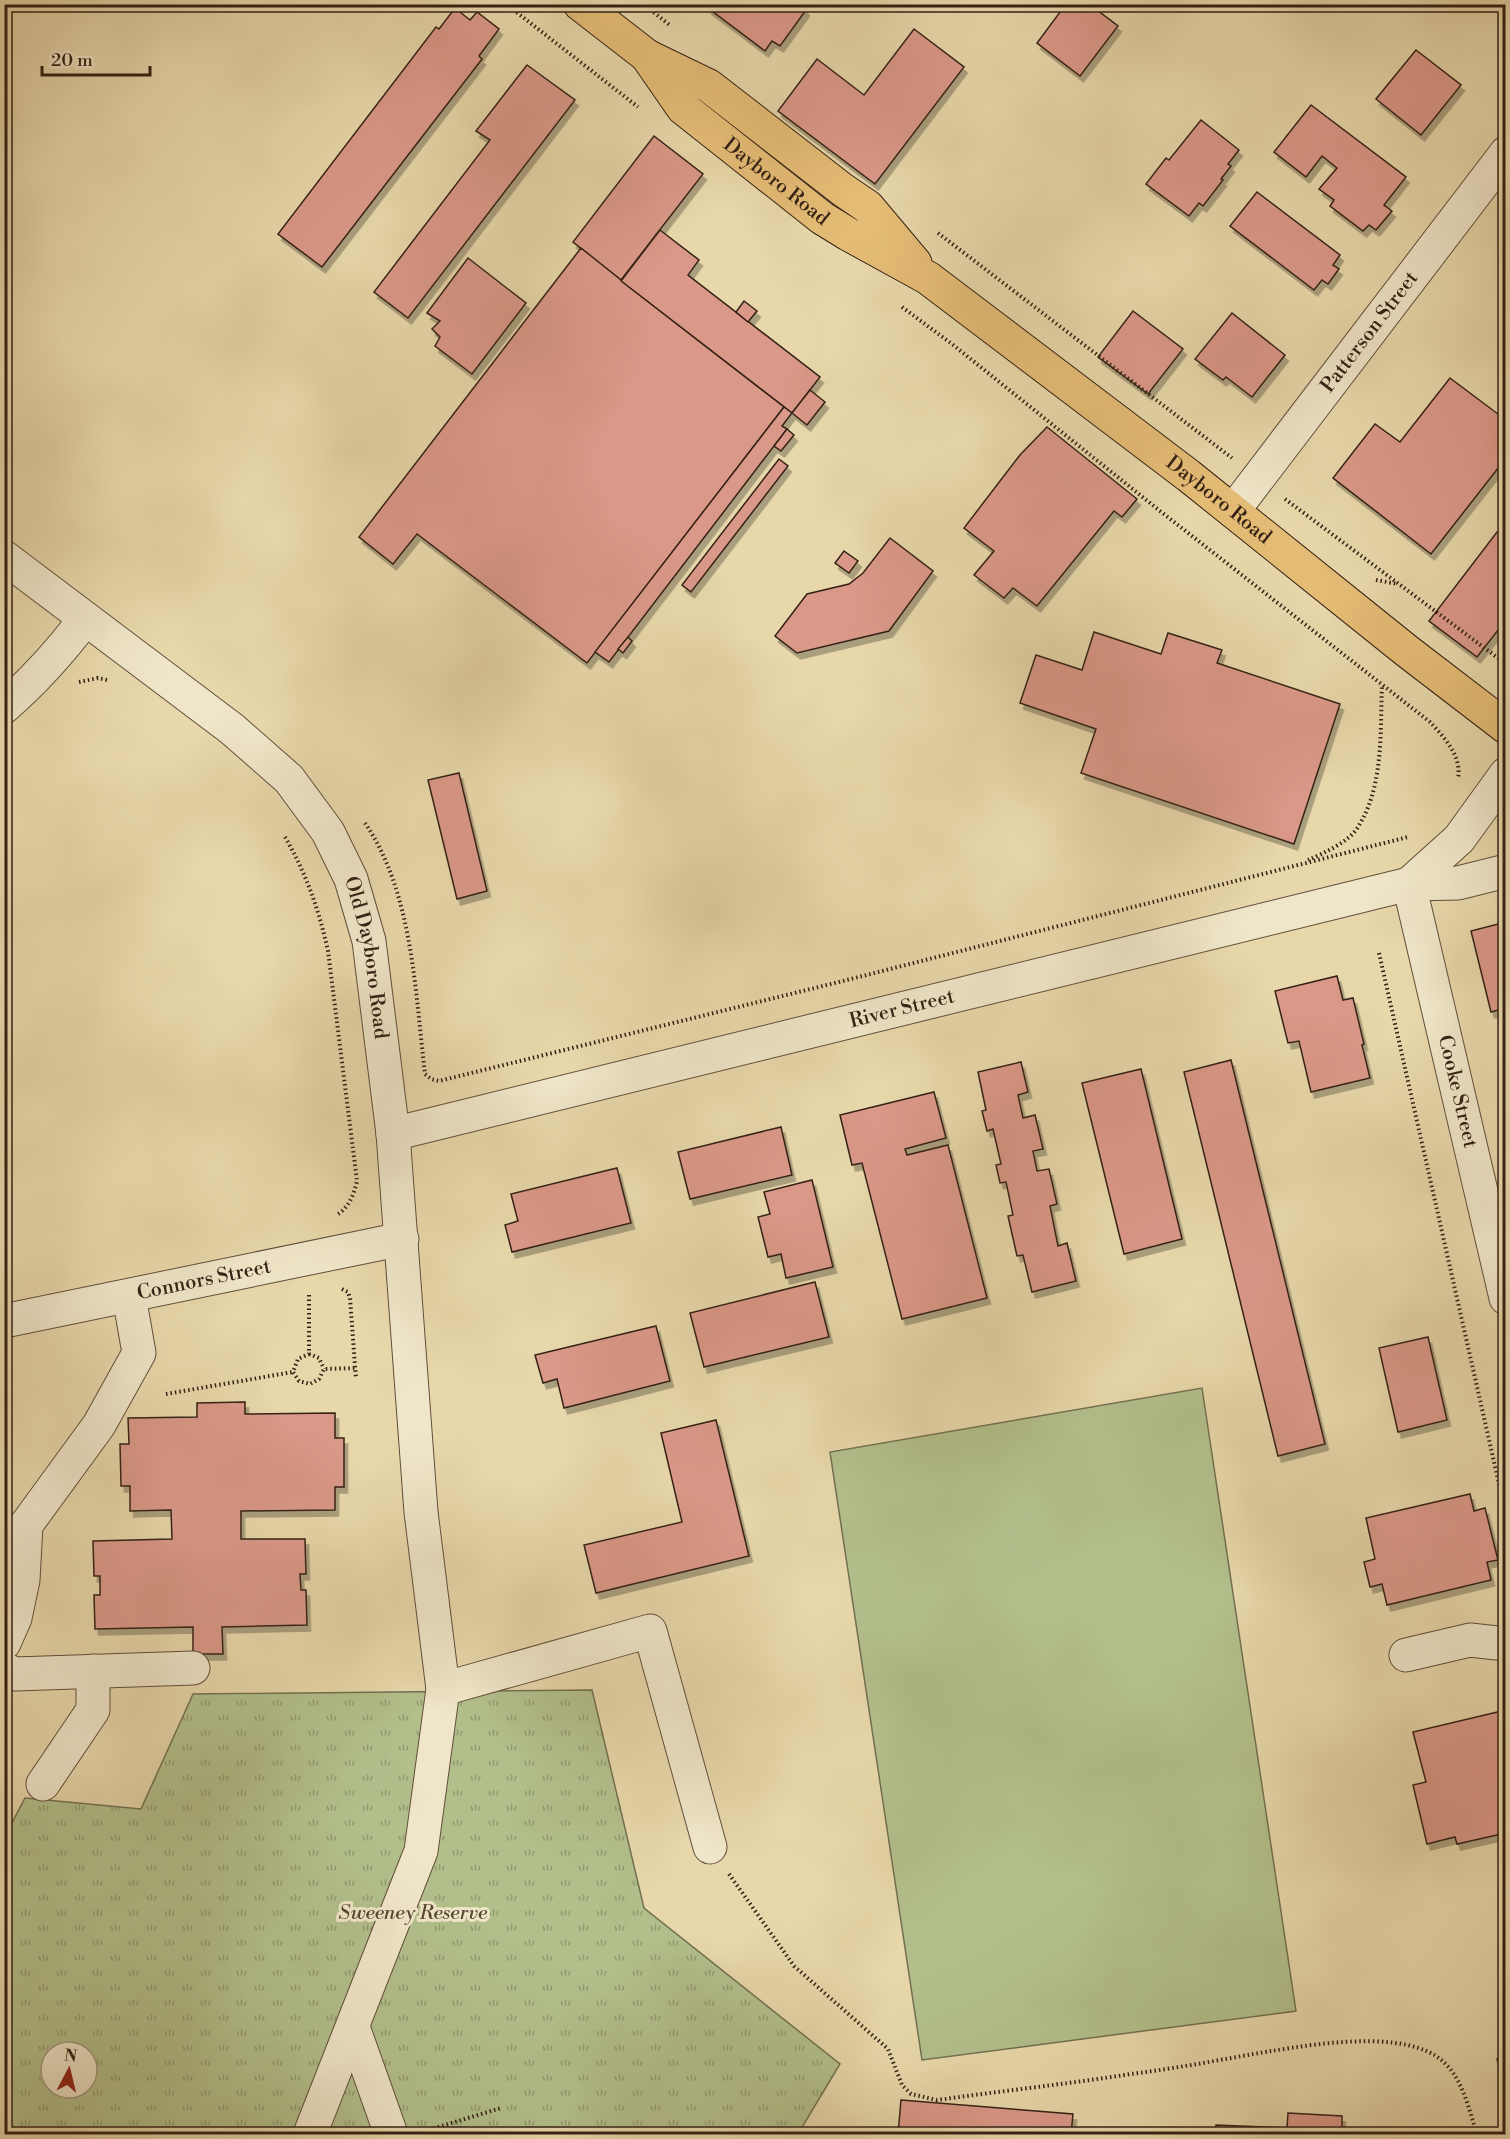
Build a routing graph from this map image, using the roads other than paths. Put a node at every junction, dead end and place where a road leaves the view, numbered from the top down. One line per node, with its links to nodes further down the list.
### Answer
1 (591, 8): 3 (main road, Dayboro Road)
2 (1506, 153): 3 (street, Patterson Street)
3 (1233, 511): 7 (main road, Dayboro Road)
4 (4, 557): 5 (street, Old Dayboro Road)
5 (86, 619): 6 (street); 11 (street, Old Dayboro Road)
6 (4, 707)
7 (1506, 727)
8 (1506, 774): 10 (street, River Street)
9 (1506, 872): 10 (street, River Street)
10 (1408, 884): 11 (street, River Street); 14 (street, Cooke Street)
11 (393, 1134): 12 (street, Old Dayboro Road)
12 (402, 1239): 13 (street, Connors Street); 22 (street, Old Dayboro Road)
13 (129, 1296): 15 (street, Connors Street); 16 (street)
14 (1506, 1298)
15 (4, 1321)
16 (4, 1643)
17 (1506, 1644): 18 (street)
18 (1406, 1655)
19 (193, 1668): 21 (street)
20 (4, 1670): 21 (street)
21 (93, 1671): 23 (street)
22 (443, 1689): 24 (street); 25 (street, Old Dayboro Road)
23 (43, 1784)
24 (710, 1846)
25 (353, 2027): 26 (street, Old Dayboro Road); 27 (street)
26 (310, 2134)
27 (405, 2134)

